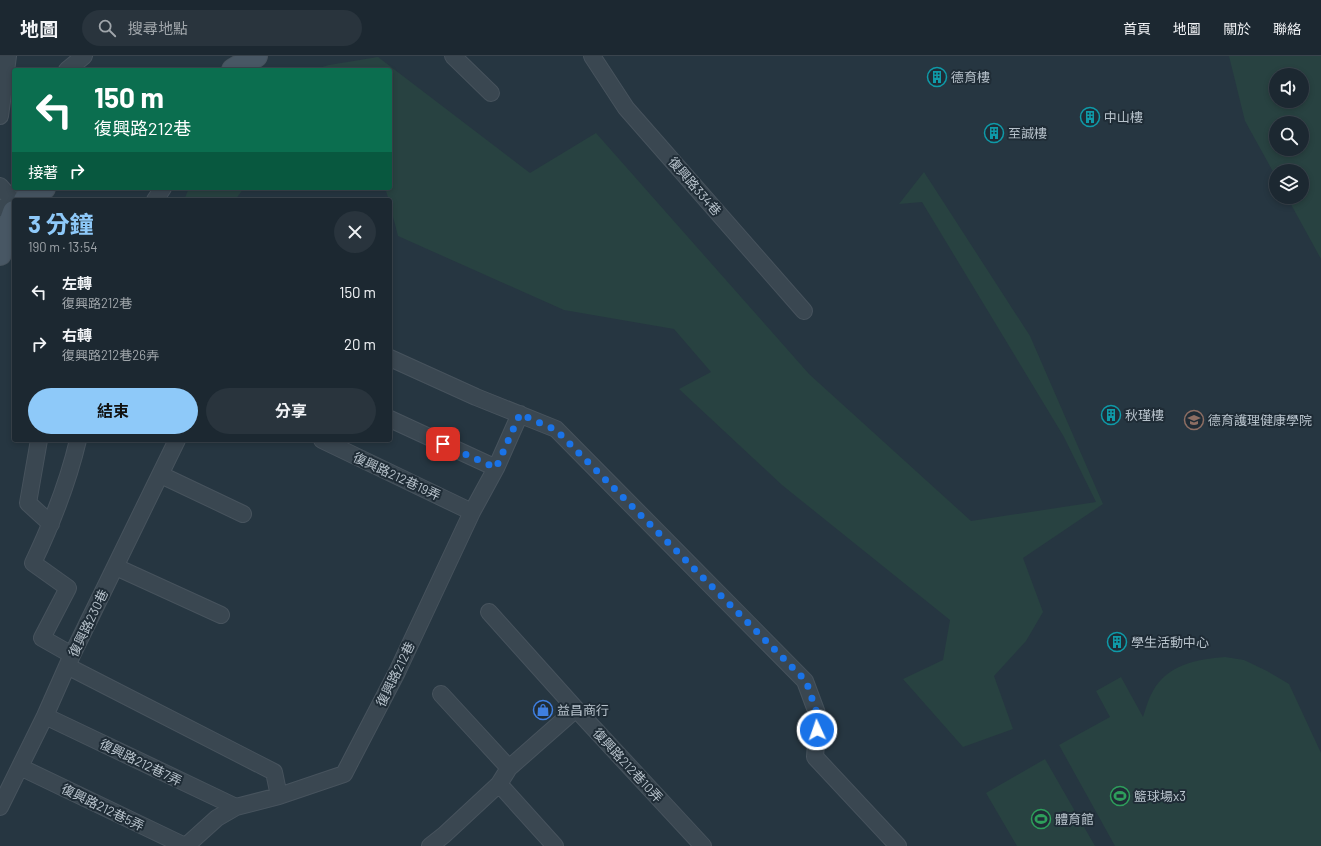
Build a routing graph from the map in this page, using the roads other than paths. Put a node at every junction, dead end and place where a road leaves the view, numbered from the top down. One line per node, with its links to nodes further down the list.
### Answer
1 (8, 56): 10 (street)
2 (84, 56): 6 (street)
3 (256, 56): 7 (street)
4 (453, 56): 8 (street)
5 (592, 56): 20 (street, 復興路334巷)
6 (69, 68)
7 (236, 68)
8 (492, 92)
9 (12, 114): 11 (street)
10 (0, 116)
11 (0, 123)
12 (0, 186): 15 (street)
13 (41, 190): 14 (street)
14 (28, 198)
15 (12, 200)
16 (12, 206): 17 (street)
17 (0, 208)
18 (12, 217): 19 (street)
19 (0, 254)
20 (804, 311)
21 (392, 359): 22 (street)
22 (520, 414): 28 (street, 復興路212巷); 50 (street)
23 (392, 420): 28 (street)
24 (39, 442): 32 (street)
25 (78, 442): 32 (street)
26 (176, 442): 29 (street, 復興路230巷)
27 (326, 442): 30 (street, 復興路212巷19弄)
28 (496, 468): 30 (street, 復興路212巷)
29 (161, 474): 31 (street); 33 (street, 復興路230巷)
30 (472, 512): 43 (street, 復興路212巷)
31 (243, 514)
32 (51, 524): 36 (street)
33 (116, 567): 35 (street); 36 (street, 復興路230巷)
34 (489, 612): 38 (street, 復興路212巷10弄)
35 (221, 615)
36 (69, 660): 39 (street, 復興路230巷); 43 (street)
37 (440, 694): 41 (street)
38 (576, 709): 41 (street); 49 (street, 復興路212巷10弄)
39 (45, 716): 40 (street, 復興路230巷); 45 (street, 復興路212巷7弄)
40 (20, 767): 44 (street, 復興路230巷); 46 (street, 復興路212巷5弄)
41 (509, 768): 42 (street)
42 (499, 784): 47 (street); 48 (street)
43 (279, 796): 45 (street, 復興路212巷)
44 (0, 806)
45 (236, 807): 46 (street, 復興路212巷)
46 (186, 846)
47 (430, 846)
48 (555, 846)
49 (703, 846)
50 (898, 846)

